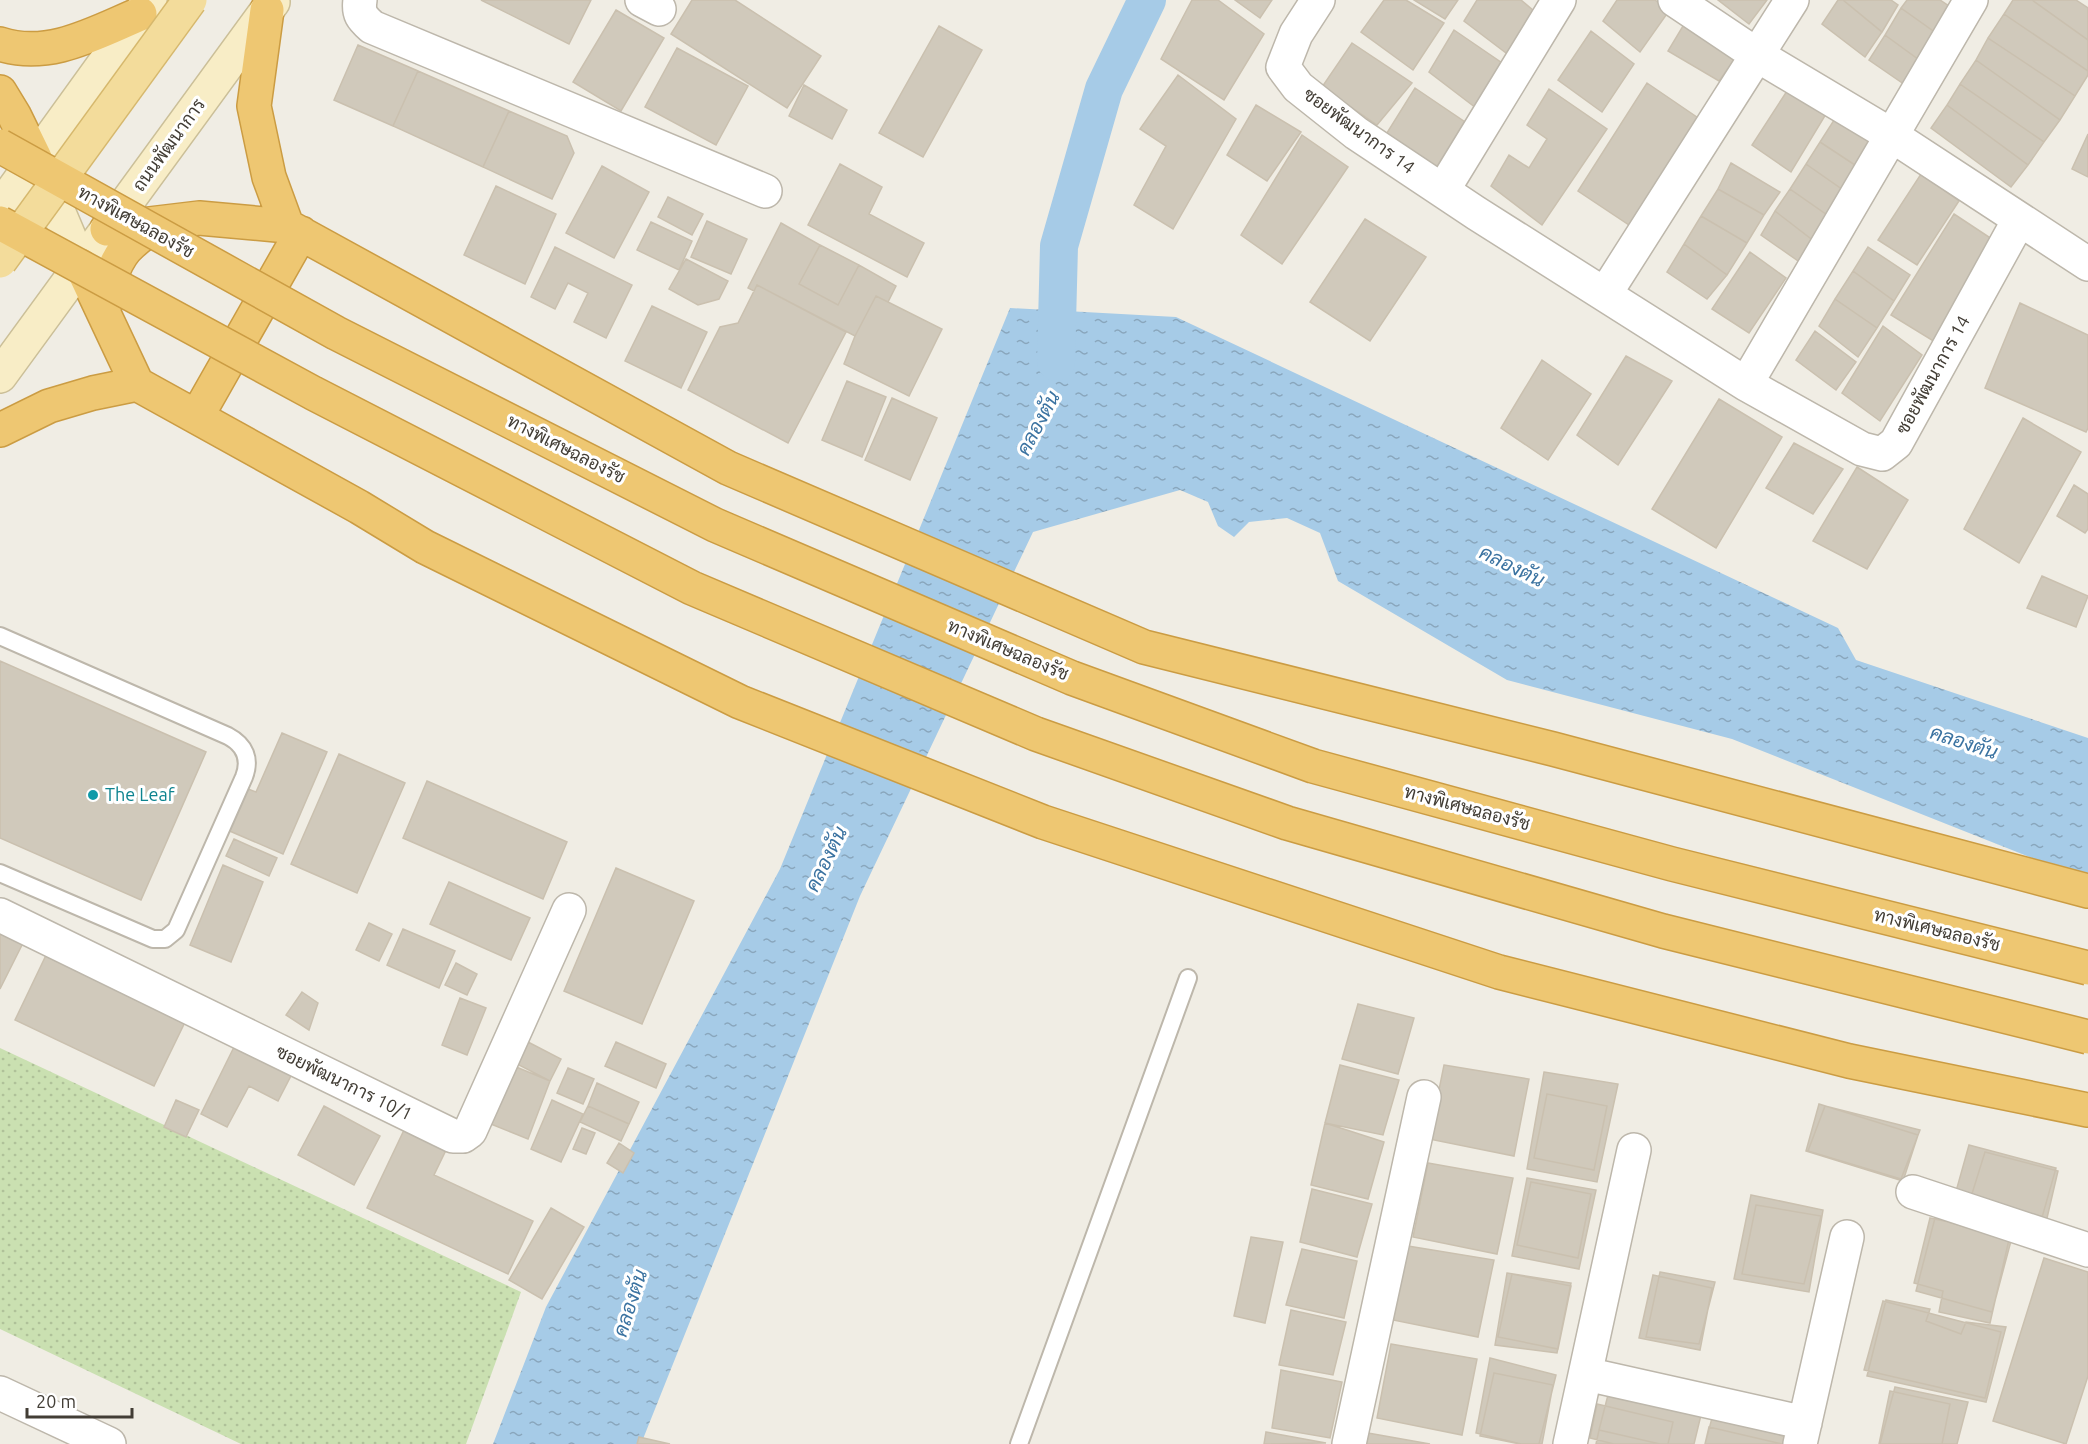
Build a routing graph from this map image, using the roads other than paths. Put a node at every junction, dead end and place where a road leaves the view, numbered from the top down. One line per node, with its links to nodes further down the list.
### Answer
1 (190, 0): 26 (main road, bridge)
2 (360, 0): 17 (street)
3 (1318, 0): 16 (street, ซอยพัฒนาการ 14)
4 (1559, 0): 16 (street)
5 (1675, 0): 11 (street)
6 (1792, 0): 11 (street)
7 (1971, 0): 13 (street)
8 (271, 5): 22 (main road, ถนนพัฒนาการ); 23 (highway)
9 (145, 7): 10 (highway); 15 (main road)
10 (0, 44)
11 (1756, 55): 13 (street); 29 (street)
12 (0, 92): 15 (highway)
13 (1890, 135): 19 (street); 33 (street)
14 (0, 146): 41 (highway, ทางพิเศษฉลองรัช, bridge)
15 (35, 158): 18 (main road); 24 (main road)
16 (1443, 190): 29 (street, ซอยพัฒนาการ 14)
17 (765, 191)
18 (0, 208)
19 (2019, 220): 27 (street); 33 (street, ซอยพัฒนาการ 14)
20 (0, 223): 43 (highway, bridge)
21 (160, 223): 22 (highway); 23 (highway); 30 (highway)
22 (107, 229): 24 (main road); 28 (main road, ถนนพัฒนาการ)
23 (294, 230): 34 (highway); 38 (highway)
24 (68, 234): 25 (main road); 28 (main road)
25 (0, 243)
26 (0, 261)
27 (2088, 264)
28 (81, 265): 30 (highway); 31 (main road, ถนนพัฒนาการ)
29 (1605, 294): 33 (street, ซอยพัฒนาการ 14)
30 (104, 314): 32 (highway)
31 (0, 376)
32 (138, 384): 34 (highway); 35 (highway)
33 (1746, 384)
34 (196, 416): 45 (highway)
35 (0, 430)
36 (0, 636): 37 (lane)
37 (0, 873)
38 (2088, 891)
39 (569, 910): 40 (street, ซอยพัฒนาการ 10/1)
40 (0, 915)
41 (2088, 968)
42 (1188, 978): 54 (lane)
43 (2088, 1037)
44 (1424, 1097): 55 (street)
45 (2088, 1110)
46 (1634, 1150): 50 (street)
47 (1913, 1192): 49 (street)
48 (1846, 1237): 52 (street)
49 (2088, 1250)
50 (1586, 1374): 52 (street); 56 (street)
51 (0, 1393): 53 (street)
52 (1802, 1434)
53 (109, 1444)
54 (1019, 1444)
55 (1349, 1444)
56 (1570, 1444)

